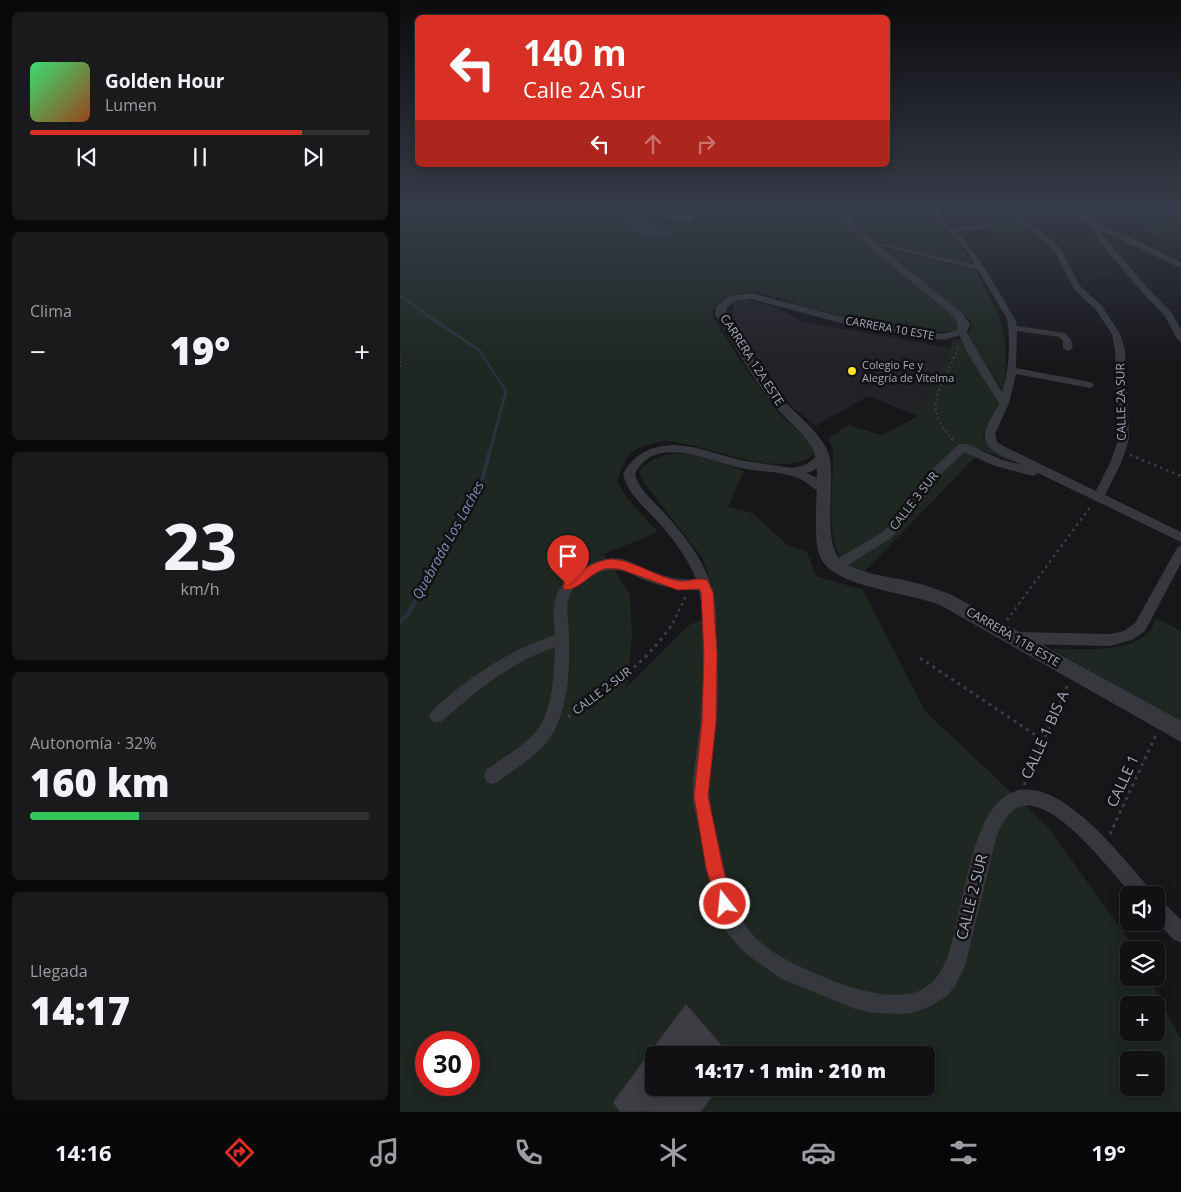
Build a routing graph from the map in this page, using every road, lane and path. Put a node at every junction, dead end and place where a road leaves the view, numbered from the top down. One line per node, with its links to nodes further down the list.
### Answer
1 (890, 260): 11 (street)
2 (944, 260): 6 (street)
3 (975, 260): 6 (street)
4 (1063, 260): 20 (street, CALLE 2A SUR)
5 (1121, 260): 8 (street)
6 (982, 269): 10 (street)
7 (738, 297): 11 (street, CARRERA 10 ESTE); 21 (street, CARRERA 12A ESTE)
8 (1169, 315): 9 (street); 12 (street)
9 (1181, 316)
10 (1014, 328): 13 (street); 16 (street)
11 (962, 332): 18 (street); 19 (path)
12 (1181, 340)
13 (1068, 348)
14 (400, 356): 15 (path)
15 (400, 367)
16 (1012, 370): 17 (street); 18 (street)
17 (1090, 386)
18 (1004, 403): 24 (street)
19 (962, 447): 24 (street); 29 (street, CALLE 3 SUR)
20 (1121, 452): 23 (path); 26 (street, CALLE 2A SUR)
21 (823, 458): 22 (street); 25 (street, CARRERA 12A ESTE)
22 (793, 472): 25 (street); 30 (street)
23 (1181, 476)
24 (1064, 482): 26 (street)
25 (824, 490): 29 (street, CARRERA 12A ESTE)
26 (1098, 497): 27 (street); 31 (path)
27 (1181, 537)
28 (1181, 550): 31 (street)
29 (836, 566): 31 (street, CARRERA 11B ESTE)
30 (696, 585): 32 (street); 36 (path, CALLE 2 SUR); 41 (street, CALLE 2 SUR)
31 (1008, 634): 34 (street, CARRERA 11B ESTE)
32 (562, 639): 35 (street); 40 (street)
33 (920, 658): 39 (path)
34 (1074, 671): 37 (street, CARRERA 11B ESTE); 39 (path, CALLE 1 BIS A)
35 (437, 716)
36 (567, 718)
37 (1163, 722): 38 (street, CARRERA 11B ESTE); 42 (path, CALLE 1)
38 (1181, 732)
39 (1043, 740): 41 (path, CALLE 1 BIS A)
40 (492, 776)
41 (1017, 800): 42 (street)
42 (1103, 849): 43 (street)
43 (1136, 886)
44 (1165, 916): 45 (street)
45 (1181, 933)

